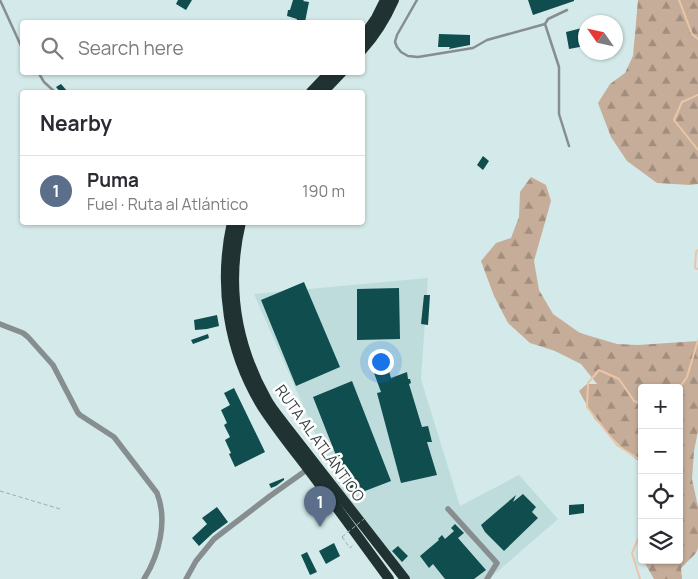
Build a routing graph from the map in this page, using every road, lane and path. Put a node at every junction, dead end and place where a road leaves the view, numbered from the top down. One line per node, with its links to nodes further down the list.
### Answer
1 (0, 0): 8 (lane)
2 (386, 0): 7 (highway)
3 (394, 0): 9 (highway)
4 (417, 0): 6 (lane)
5 (567, 10): 6 (lane)
6 (545, 24): 16 (lane)
7 (365, 34)
8 (20, 44)
9 (365, 47)
10 (40, 75): 13 (lane)
11 (327, 75): 14 (highway)
12 (339, 75): 15 (highway)
13 (53, 90)
14 (313, 90)
15 (325, 90)
16 (569, 146)
17 (232, 225): 20 (highway, RUTA AL ATLÁNTICO)
18 (241, 225): 27 (highway, RUTA AL ATLÁNTICO)
19 (0, 324): 28 (street)
20 (308, 469): 25 (highway, RUTA AL ATLÁNTICO); 29 (street)
21 (0, 491): 22 (path)
22 (60, 508)
23 (448, 509): 31 (street)
24 (364, 519): 26 (path, bridge)
25 (360, 540): 27 (highway); 30 (highway, RUTA AL ATLÁNTICO)
26 (350, 548)
27 (404, 578)
28 (144, 579)
29 (186, 579)
30 (389, 579)
31 (487, 579)

